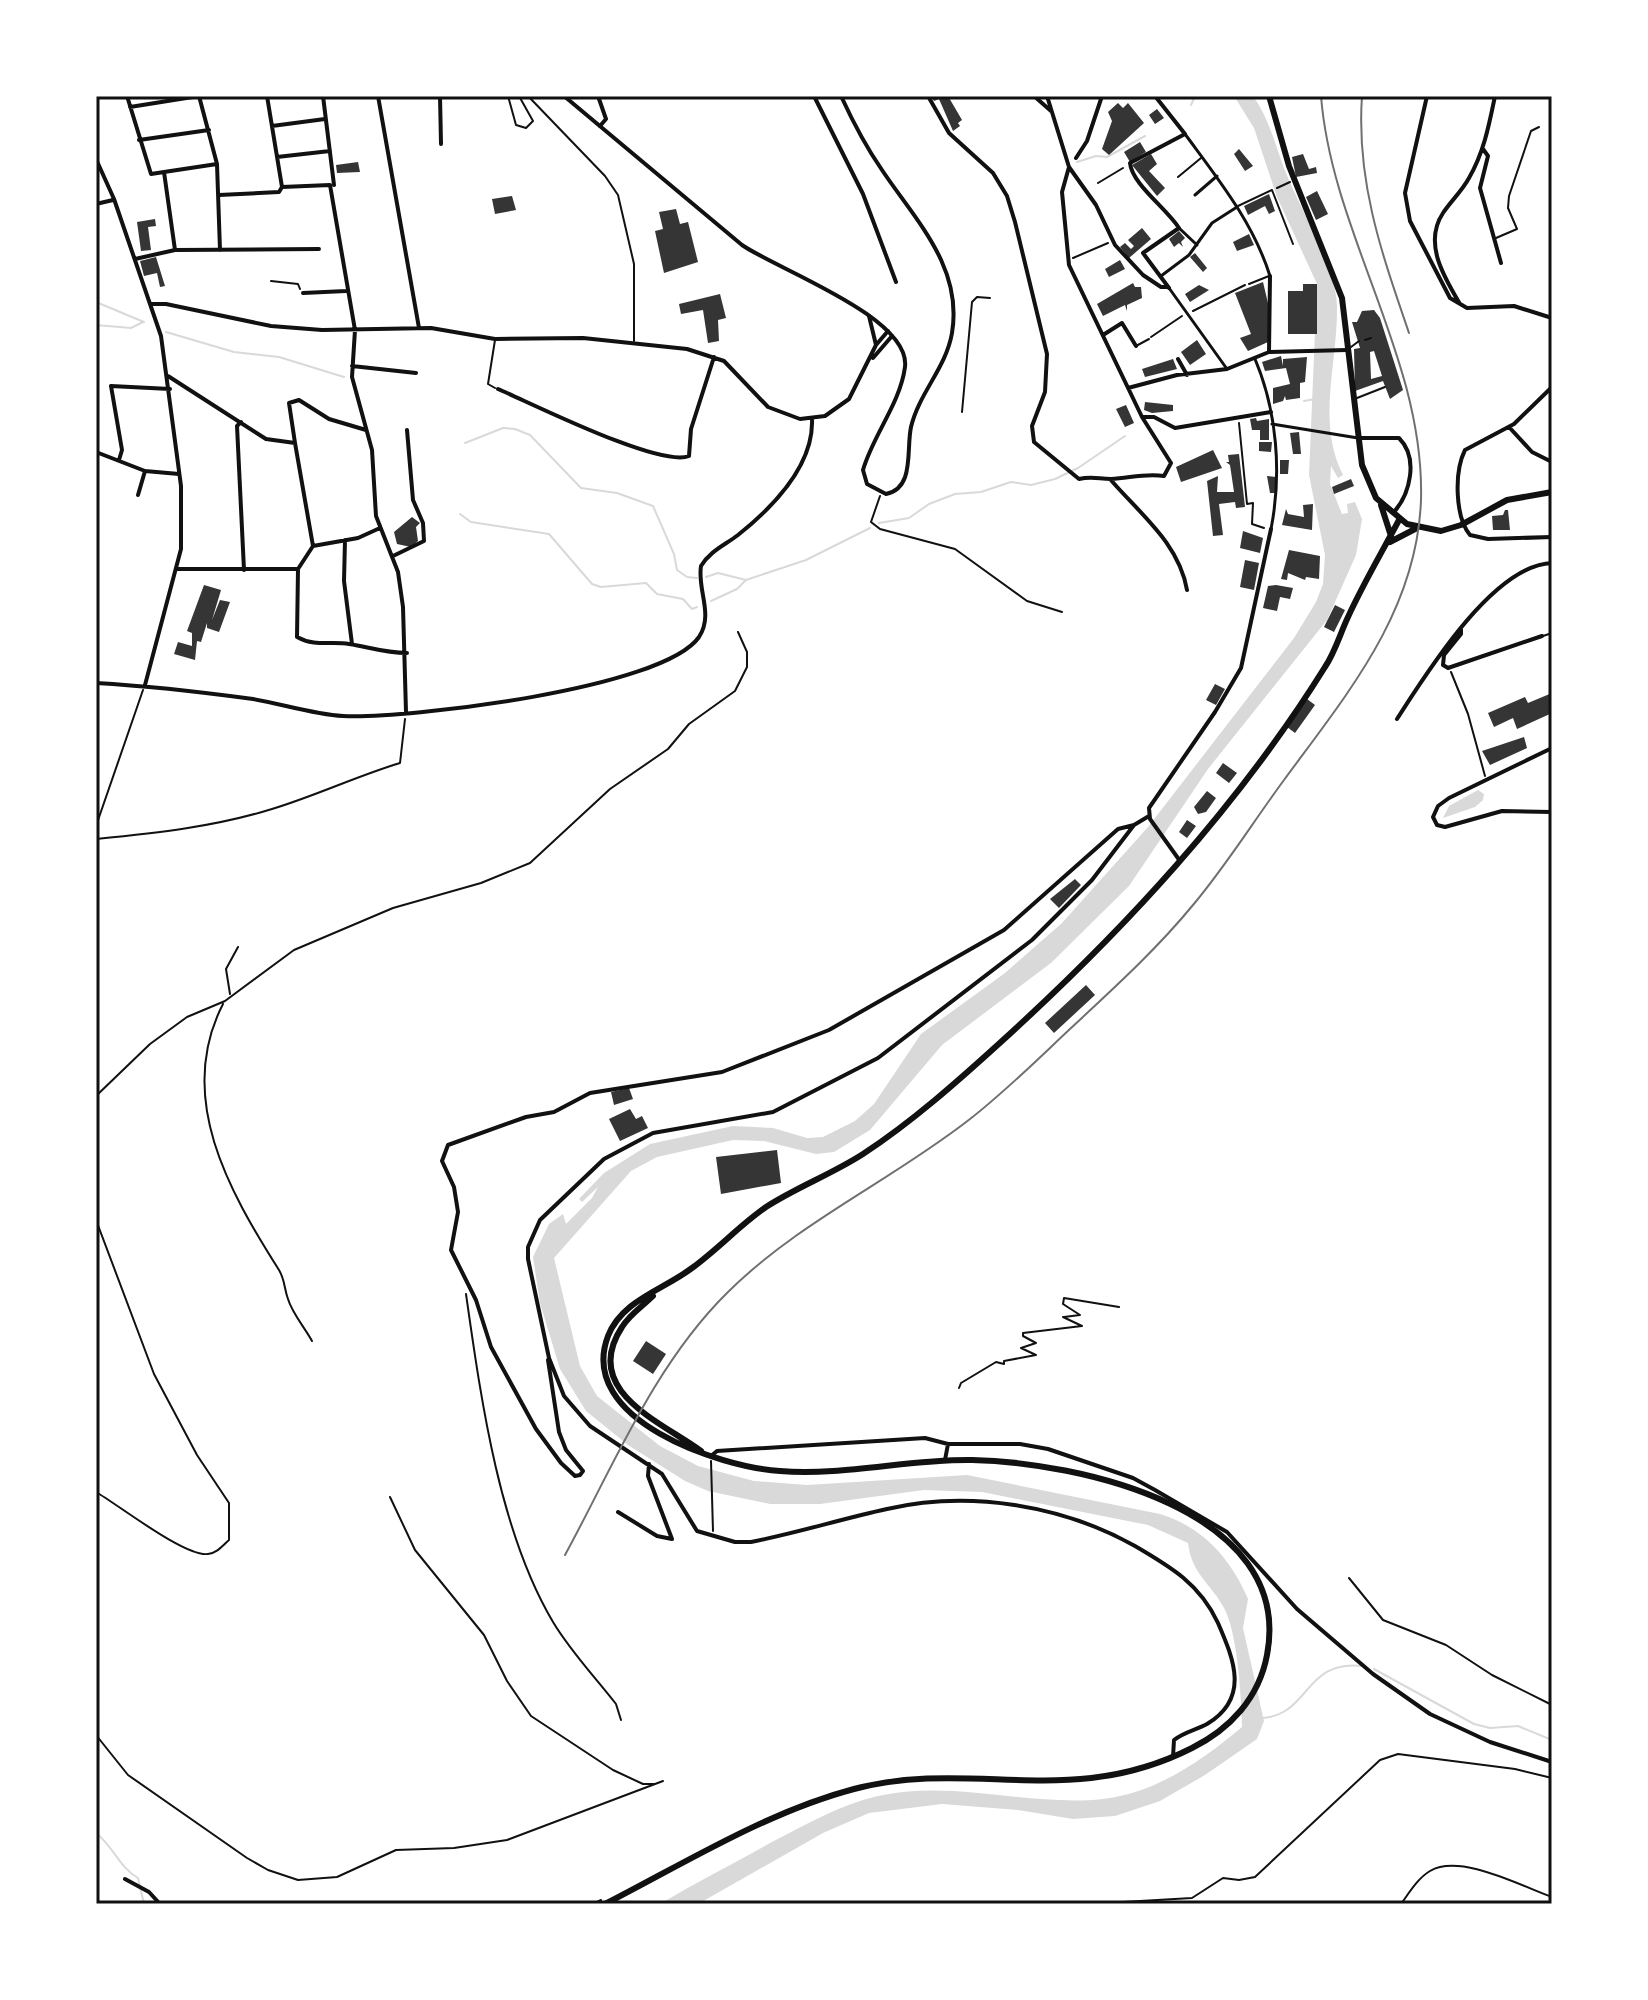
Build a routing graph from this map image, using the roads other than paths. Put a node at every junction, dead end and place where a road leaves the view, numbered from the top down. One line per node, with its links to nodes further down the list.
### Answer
1 (127, 96): 23 (street)
2 (199, 96): 23 (street); 29 (street)
3 (267, 96): 4 (street); 26 (street)
4 (274, 96)
5 (323, 96): 25 (street)
6 (378, 96): 73 (street)
7 (440, 96): 32 (street)
8 (508, 96): 9 (lane)
9 (519, 96)
10 (528, 96): 82 (lane)
11 (564, 96): 27 (street)
12 (598, 96): 27 (street)
13 (814, 96): 64 (street)
14 (841, 96): 77 (street)
15 (928, 96): 118 (street)
16 (1034, 96): 24 (street)
17 (1047, 96): 24 (street)
18 (1102, 96): 37 (street)
19 (1155, 96): 30 (street)
20 (1269, 96): 86 (main road)
21 (1427, 96): 70 (street)
22 (1495, 96): 33 (street)
23 (130, 107): 31 (street)
24 (1051, 111): 40 (street)
25 (326, 119): 26 (street); 34 (street)
26 (272, 126): 35 (street)
27 (600, 126): 71 (street)
28 (1539, 127): 54 (lane)
29 (209, 130): 31 (street); 39 (street)
30 (1185, 134): 36 (street); 53 (street)
31 (139, 140): 42 (street)
32 (441, 144)
33 (1483, 149): 54 (street); 70 (street)
34 (330, 151): 35 (street); 46 (street)
35 (277, 157): 47 (street)
36 (1202, 157): 43 (street); 44 (lane)
37 (1076, 158)
38 (96, 159): 50 (street)
39 (217, 164): 42 (street); 48 (street)
40 (1069, 167): 66 (street); 76 (street)
41 (1123, 168): 45 (lane)
42 (164, 172): 58 (street)
43 (1217, 176): 49 (street); 52 (street)
44 (1178, 177)
45 (1098, 183)
46 (334, 185)
47 (282, 187): 48 (street); 67 (street)
48 (219, 195): 59 (street)
49 (1195, 195)
50 (114, 199): 51 (street); 60 (street)
51 (96, 204)
52 (1237, 207): 55 (lane); 56 (street); 63 (street)
53 (1179, 228): 56 (street); 62 (street)
54 (1495, 238): 61 (street)
55 (1293, 244)
56 (1197, 245): 62 (street)
57 (319, 249): 59 (street)
58 (175, 250): 59 (street); 60 (street)
59 (220, 250)
60 (135, 259): 69 (street)
61 (1501, 263)
62 (1161, 276): 66 (street)
63 (1270, 276): 65 (lane); 87 (street)
64 (896, 282)
65 (1249, 284)
66 (1168, 288): 93 (street)
67 (346, 291): 68 (street); 74 (street)
68 (303, 293)
69 (150, 304): 74 (street); 96 (street)
70 (1462, 307): 72 (street)
71 (869, 316): 75 (street); 84 (street)
72 (1552, 318)
73 (419, 328): 74 (street); 79 (street)
74 (355, 330): 92 (street)
75 (888, 331): 77 (street); 84 (street)
76 (1103, 335): 85 (street); 99 (street)
77 (892, 336): 91 (street)
78 (1371, 338): 81 (lane)
79 (495, 339): 82 (street); 101 (lane)
80 (1149, 339): 85 (lane)
81 (1365, 340)
82 (634, 341): 88 (street)
83 (1359, 341): 86 (lane)
84 (876, 345): 91 (street)
85 (1136, 346)
86 (1347, 350): 87 (street); 102 (main road)
87 (1269, 352): 90 (street)
88 (714, 357): 101 (street); 105 (street)
89 (1178, 359): 95 (street)
90 (1255, 359): 93 (street); 103 (street)
91 (871, 360): 105 (street)
92 (352, 366): 94 (street); 109 (street)
93 (1227, 369): 95 (street)
94 (416, 373)
95 (1187, 375): 99 (street)
96 (168, 376): 100 (street); 106 (street)
97 (1385, 387): 102 (lane)
98 (1552, 387): 108 (street)
99 (1128, 388): 104 (street)
100 (170, 389): 114 (street); 117 (street)
101 (498, 389)
102 (1353, 399): 111 (main road)
103 (1271, 412): 104 (street); 107 (street)
104 (1142, 417): 118 (street)
105 (812, 419): 146 (street)
106 (241, 422): 112 (street); 137 (street)
107 (1272, 424): 111 (street); 127 (street)
108 (1509, 427): 115 (street); 124 (street)
109 (366, 430): 112 (street); 125 (street)
110 (407, 430): 133 (street)
111 (1358, 438): 121 (main road); 122 (street)
112 (295, 443): 132 (street)
113 (96, 452): 114 (street)
114 (119, 460): 116 (street)
115 (1552, 462)
116 (145, 471): 117 (street); 120 (street)
117 (179, 474): 135 (street)
118 (1109, 479): 138 (street)
119 (1552, 492): 124 (main road)
120 (138, 495)
121 (1381, 504): 122 (main road); 128 (main road)
122 (1392, 514): 123 (main road)
123 (1399, 520): 126 (main road); 128 (main road)
124 (1461, 525): 126 (main road); 129 (street)
125 (380, 528): 130 (street); 133 (street)
126 (1417, 528): 131 (main road)
127 (1271, 529): 150 (street)
128 (1391, 536): 131 (main road)
129 (1552, 537)
130 (345, 540): 132 (street); 142 (street)
131 (1386, 544): 152 (main road)
132 (313, 546): 136 (street)
133 (393, 556): 143 (street)
134 (1552, 563): 139 (street)
135 (177, 569): 137 (street); 145 (street)
136 (298, 569): 137 (street); 142 (street)
137 (244, 570)
138 (1187, 590)
139 (1461, 629): 141 (street); 147 (street)
140 (1552, 633): 141 (lane)
141 (1542, 636)
142 (352, 644): 143 (street)
143 (407, 653): 146 (street)
144 (96, 683): 145 (street)
145 (145, 685): 146 (street)
146 (405, 716)
147 (1397, 719)
148 (1552, 748): 149 (street)
149 (1552, 812)
150 (1150, 818): 151 (street); 152 (street)
151 (1134, 825): 153 (street); 153 (street)
152 (1181, 862): 155 (main road)
153 (549, 1358): 157 (street)
154 (948, 1444): 155 (street); 156 (street); 160 (street)
155 (708, 1455): 156 (main road)
156 (945, 1460): 159 (main road)
157 (649, 1464): 158 (street); 159 (street)
158 (618, 1512)
159 (1173, 1757): 162 (main road)
160 (1552, 1762)
161 (125, 1879): 163 (street)
162 (606, 1900)
163 (160, 1904)

